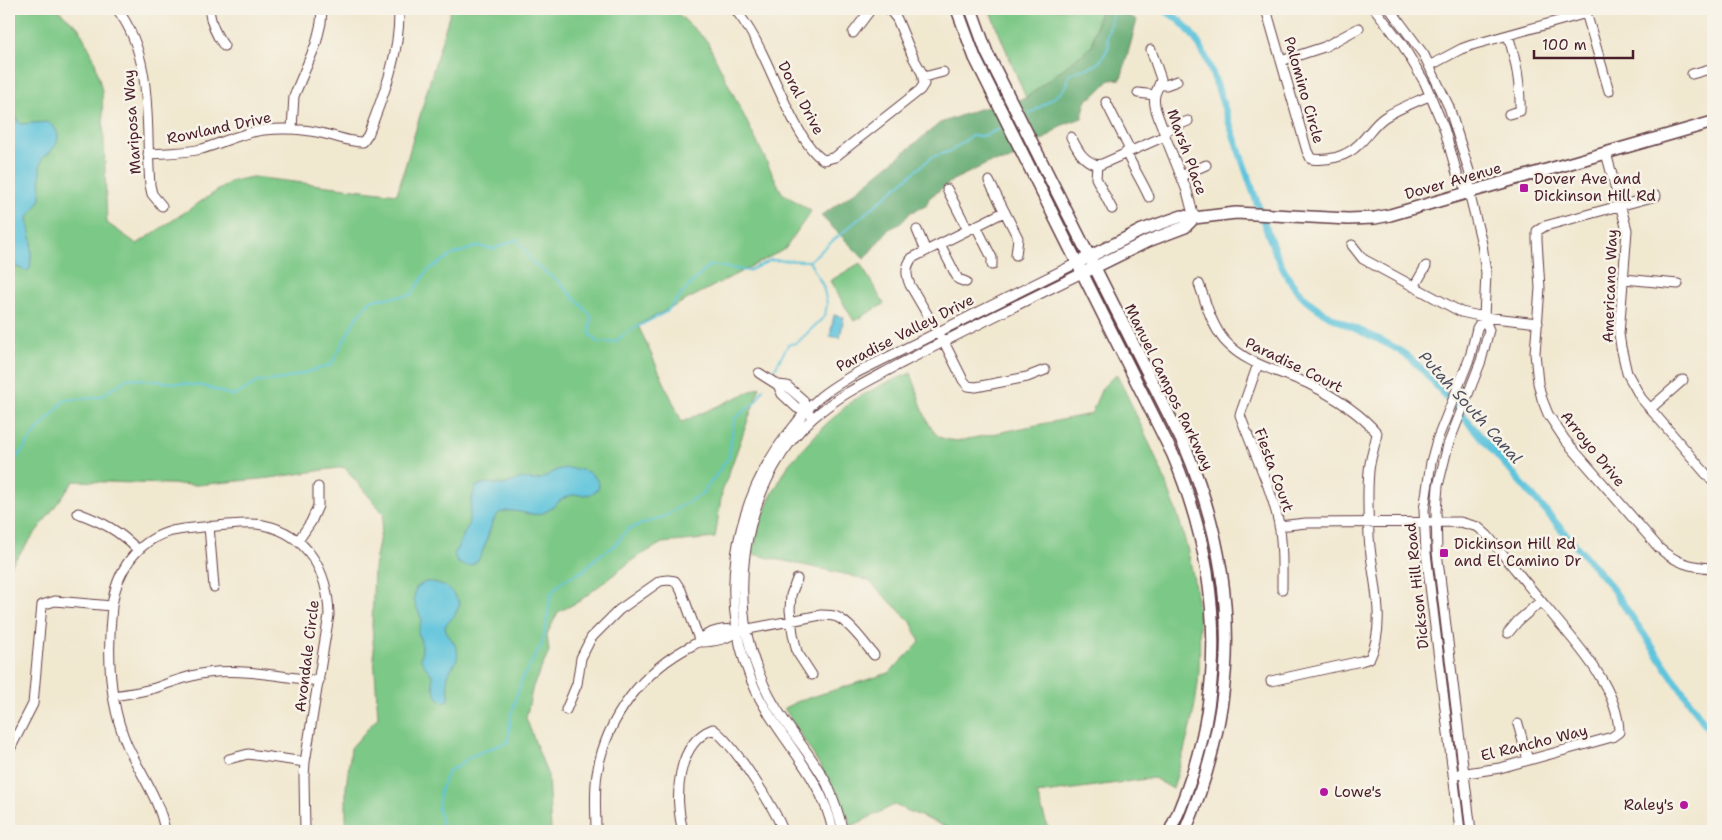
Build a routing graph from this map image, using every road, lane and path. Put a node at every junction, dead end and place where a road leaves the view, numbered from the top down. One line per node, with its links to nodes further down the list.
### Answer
1 (117, 9): 40 (street, Mariposa Way)
2 (210, 9): 17 (street)
3 (322, 9): 35 (street)
4 (400, 9): 35 (street, Rowland Drive)
5 (735, 9): 24 (street, Doral Drive)
6 (872, 9): 15 (street)
7 (890, 9): 24 (street)
8 (957, 9): 63 (main road, Manuel Campos Parkway)
9 (971, 9): 60 (main road, Manuel Campos Parkway)
10 (1266, 9): 19 (street, Palomino Circle)
11 (1375, 9): 30 (street, Dickson Hill Road)
12 (1390, 9): 20 (street, Dickson Hill Road)
13 (1586, 11): 16 (street); 27 (street)
14 (1359, 28): 19 (street)
15 (853, 33)
16 (1508, 35): 20 (street); 32 (street)
17 (224, 46)
18 (1151, 50): 26 (street)
19 (1281, 61): 30 (street, Palomino Circle)
20 (1430, 66): 46 (street, Dickson Hill Road)
21 (1713, 68): 23 (street)
22 (942, 72): 24 (street)
23 (1692, 74)
24 (924, 78)
25 (1177, 81): 26 (street)
26 (1160, 85): 29 (street, Marsh Place)
27 (1608, 91)
28 (1138, 93): 29 (street, Marsh Place)
29 (1155, 95): 36 (street, Marsh Place)
30 (1431, 95): 46 (street, Dickson Hill Road)
31 (1106, 102): 38 (street)
32 (1509, 114)
33 (1188, 121): 36 (street)
34 (1713, 122): 39 (main road, Dover Avenue)
35 (292, 129): 40 (street, Rowland Drive)
36 (1164, 133): 38 (street); 43 (street, Marsh Place)
37 (1071, 137): 41 (street)
38 (1128, 151): 41 (street); 48 (street)
39 (1606, 153): 46 (main road, Dover Avenue); 49 (street, Americano Way)
40 (148, 154): 50 (street, Mariposa Way)
41 (1097, 165): 51 (street)
42 (1206, 165): 43 (street)
43 (1181, 176): 53 (street, Marsh Place)
44 (989, 181): 52 (street)
45 (947, 189): 54 (street)
46 (1469, 192): 53 (main road, Dover Avenue); 69 (street, Dickson Hill Road)
47 (1656, 196): 49 (street)
48 (1149, 197)
49 (1620, 205): 64 (street, Americano Way); 70 (street, Arroyo Drive)
50 (162, 206)
51 (1112, 209)
52 (1004, 212): 54 (street); 59 (street)
53 (1194, 218): 60 (main road, Dover Avenue)
54 (972, 228): 56 (street); 61 (street)
55 (917, 230): 58 (street)
56 (940, 244): 58 (street); 65 (street)
57 (1352, 245): 68 (street)
58 (926, 251): 71 (street)
59 (1016, 255)
60 (1091, 262): 63 (main road, Paradise Valley Drive); 120 (main road, Manuel Campos Parkway)
61 (992, 265)
62 (1426, 266): 68 (street)
63 (1080, 268): 71 (street, Paradise Valley Drive); 72 (street, Paradise Valley Drive); 119 (main road, Manuel Campos Parkway)
64 (1624, 279): 67 (street); 77 (street, Americano Way)
65 (966, 282)
66 (1199, 284): 73 (street, Paradise Court)
67 (1678, 284)
68 (1414, 287): 69 (street)
69 (1484, 317): 70 (street); 82 (street, Dickson Hill Road); 83 (street, Dickson Hill Road)
70 (1538, 323): 89 (street, Arroyo Drive)
71 (938, 332): 72 (street); 78 (street, Paradise Valley Drive)
72 (943, 342): 74 (street); 78 (street, Paradise Valley Drive)
73 (1258, 364): 84 (street, Paradise Court); 86 (street, Fiesta Court)
74 (1045, 370)
75 (759, 373): 78 (street)
76 (1683, 380): 77 (street)
77 (1650, 409): 79 (street, Americano Way)
78 (810, 415): 96 (street, Paradise Valley Drive)
79 (1713, 482)
80 (318, 487): 87 (street)
81 (78, 512): 88 (street)
82 (1424, 522): 83 (street); 84 (street); 111 (street, Dickson Hill Road)
83 (1436, 522): 93 (street); 110 (street, Dickson Hill Road)
84 (1369, 523): 86 (street); 102 (street)
85 (209, 526): 87 (street, Avondale Circle); 88 (street, Avondale Circle); 91 (street)
86 (1279, 526): 92 (street, Fiesta Court)
87 (298, 542): 101 (street, Avondale Circle)
88 (138, 550): 94 (street, Avondale Circle)
89 (1713, 568)
90 (797, 579): 95 (street)
91 (214, 587)
92 (1282, 589)
93 (1541, 601): 97 (street); 108 (street, El Rancho Way)
94 (112, 606): 103 (street, Avondale Circle); 106 (street)
95 (791, 621): 96 (street); 99 (street); 100 (street)
96 (742, 630): 98 (street); 117 (street, Paradise Valley Drive); 118 (street, Paradise Valley Drive)
97 (1508, 632)
98 (700, 642): 104 (street); 114 (street)
99 (874, 655)
100 (812, 675)
101 (318, 681): 103 (street); 109 (street, Avondale Circle)
102 (1271, 681)
103 (113, 696): 112 (street, Avondale Circle)
104 (566, 710)
105 (1518, 724): 108 (street)
106 (9, 752)
107 (229, 759): 109 (street)
108 (1528, 760): 110 (street, El Rancho Way)
109 (305, 762): 113 (street, Avondale Circle)
110 (1465, 773): 111 (street, El Rancho Way); 122 (street, Dickson Hill Road)
111 (1453, 775): 121 (street, Dickson Hill Road)
112 (165, 831)
113 (305, 831)
114 (596, 831)
115 (683, 831): 116 (street)
116 (783, 831)
117 (834, 831)
118 (843, 831)
119 (1170, 831)
120 (1185, 831)
121 (1460, 831)
122 (1471, 831)

